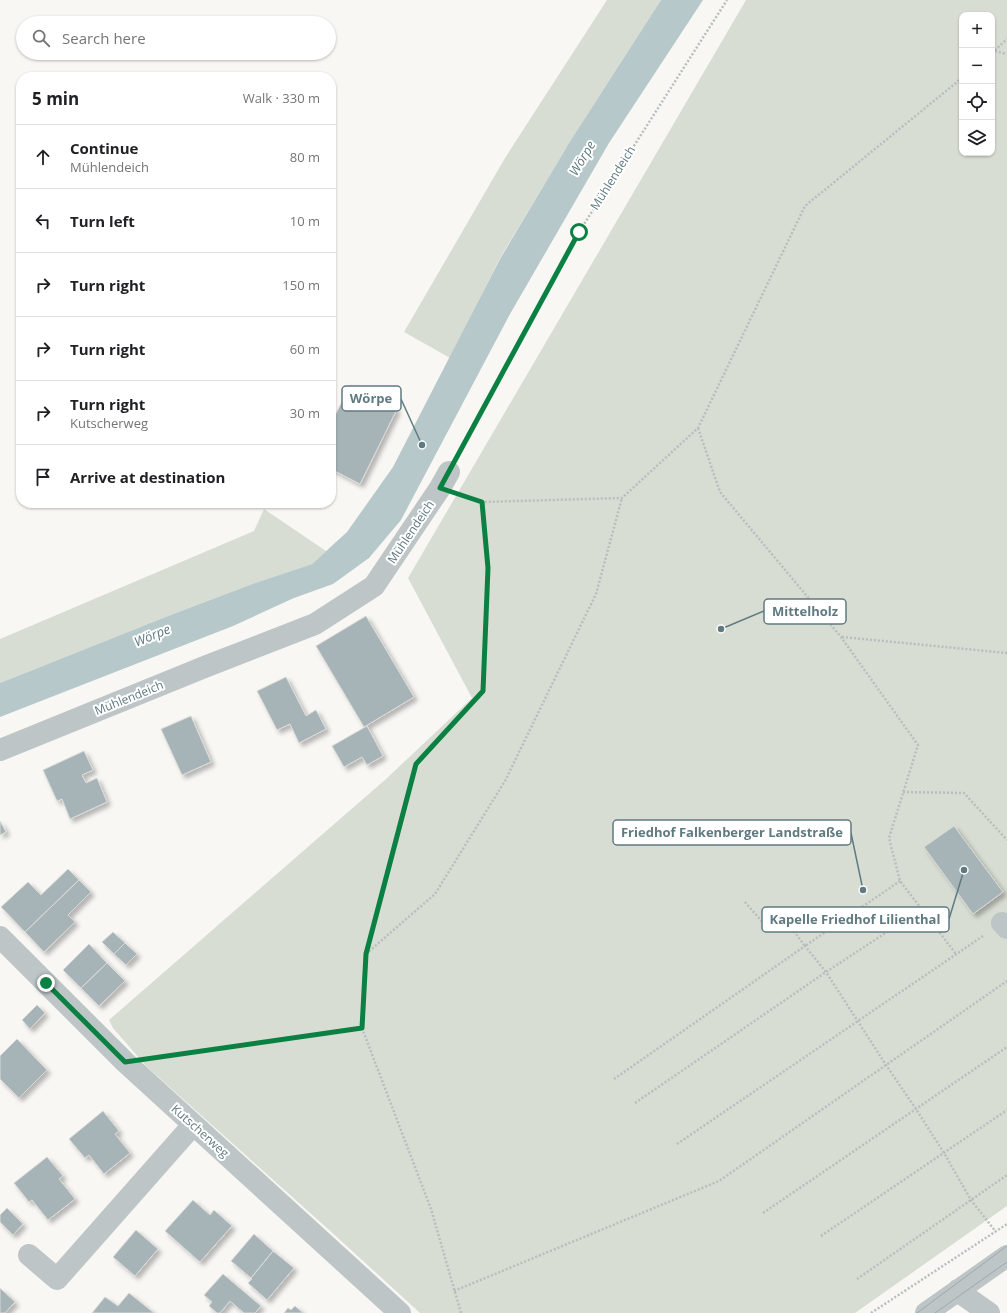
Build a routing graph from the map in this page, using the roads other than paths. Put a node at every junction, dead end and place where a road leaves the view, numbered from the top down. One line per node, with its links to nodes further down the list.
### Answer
1 (445, 480): 2 (street, Mühlendeich)
2 (0, 750)
3 (2, 943): 4 (street, Kutscherweg)
4 (193, 1124): 5 (street); 8 (street, Kutscherweg)
5 (29, 1255)
6 (1007, 1256): 7 (street)
7 (958, 1290): 9 (street); 10 (street)
8 (400, 1313)
9 (926, 1313)
10 (989, 1313)

